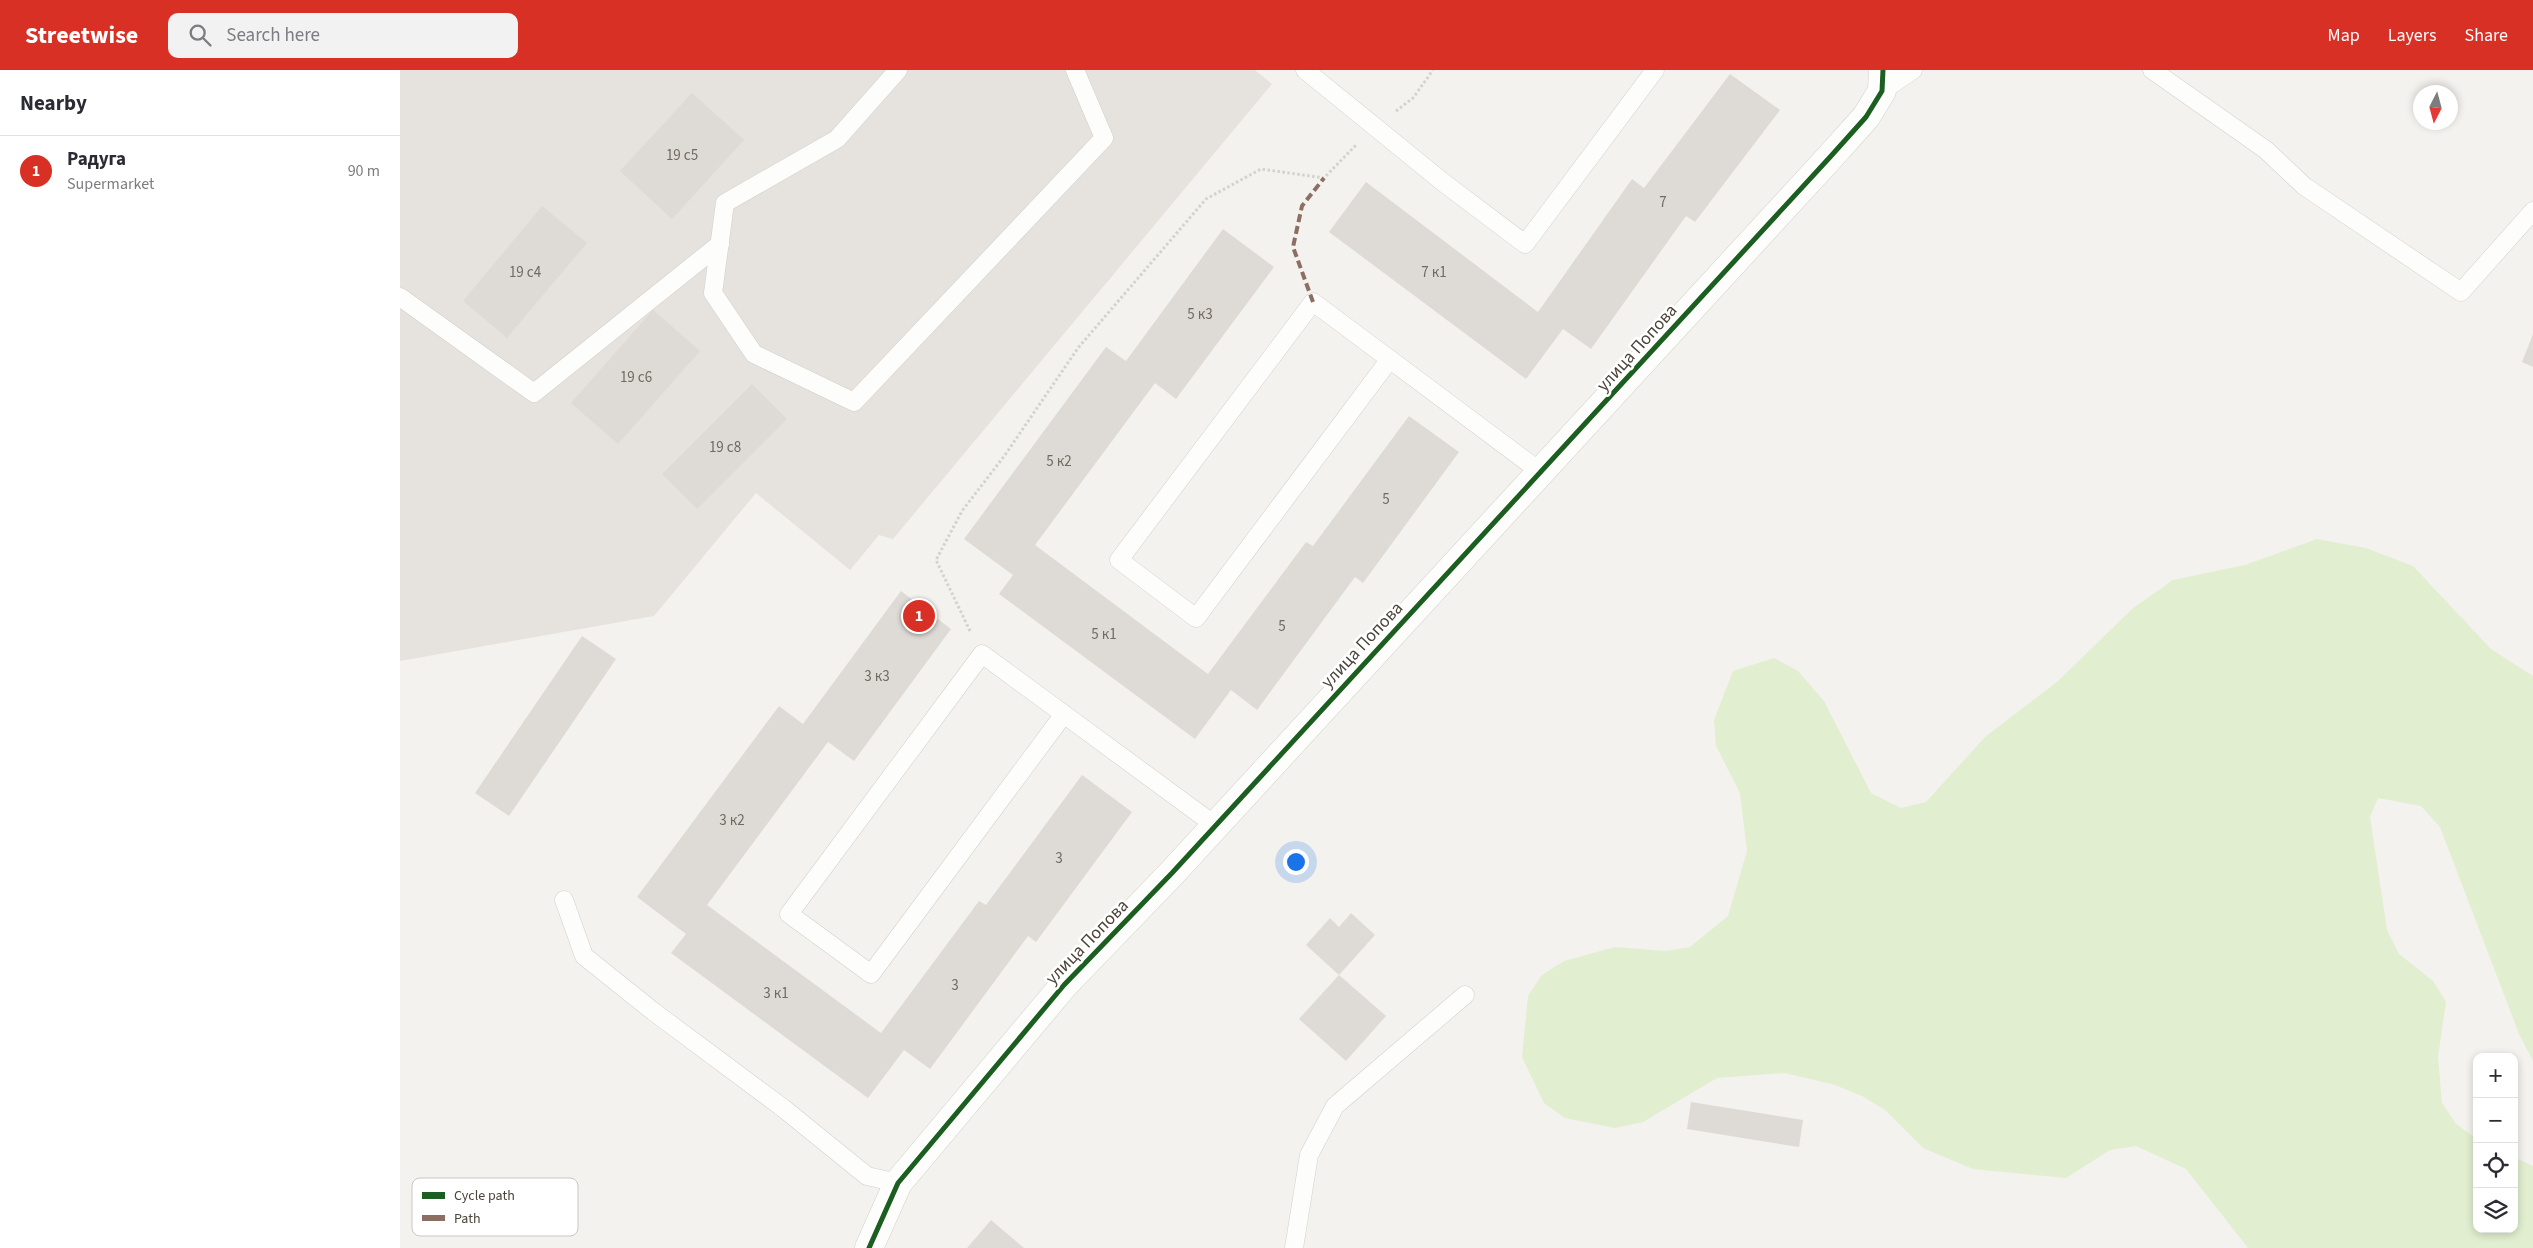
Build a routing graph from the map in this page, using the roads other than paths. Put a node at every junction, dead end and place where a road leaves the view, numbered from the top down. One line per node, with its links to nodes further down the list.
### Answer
1 (898, 70): 9 (lane)
2 (1075, 70): 9 (lane)
3 (1305, 70): 4 (lane)
4 (1655, 70)
5 (1913, 70): 7 (lane)
6 (2152, 70): 8 (lane)
7 (1882, 80): 12 (street, улица Попова)
8 (2533, 211)
9 (720, 244): 10 (lane)
10 (400, 297)
11 (1390, 359): 11 (lane); 12 (lane)
12 (1542, 473): 14 (street, улица Попова)
13 (1064, 714): 13 (lane); 14 (lane)
14 (1216, 826): 17 (street, улица Попова)
15 (564, 900): 17 (lane)
16 (1465, 995): 19 (lane)
17 (898, 1183): 18 (street, улица Попова)
18 (869, 1248)
19 (1294, 1248)

